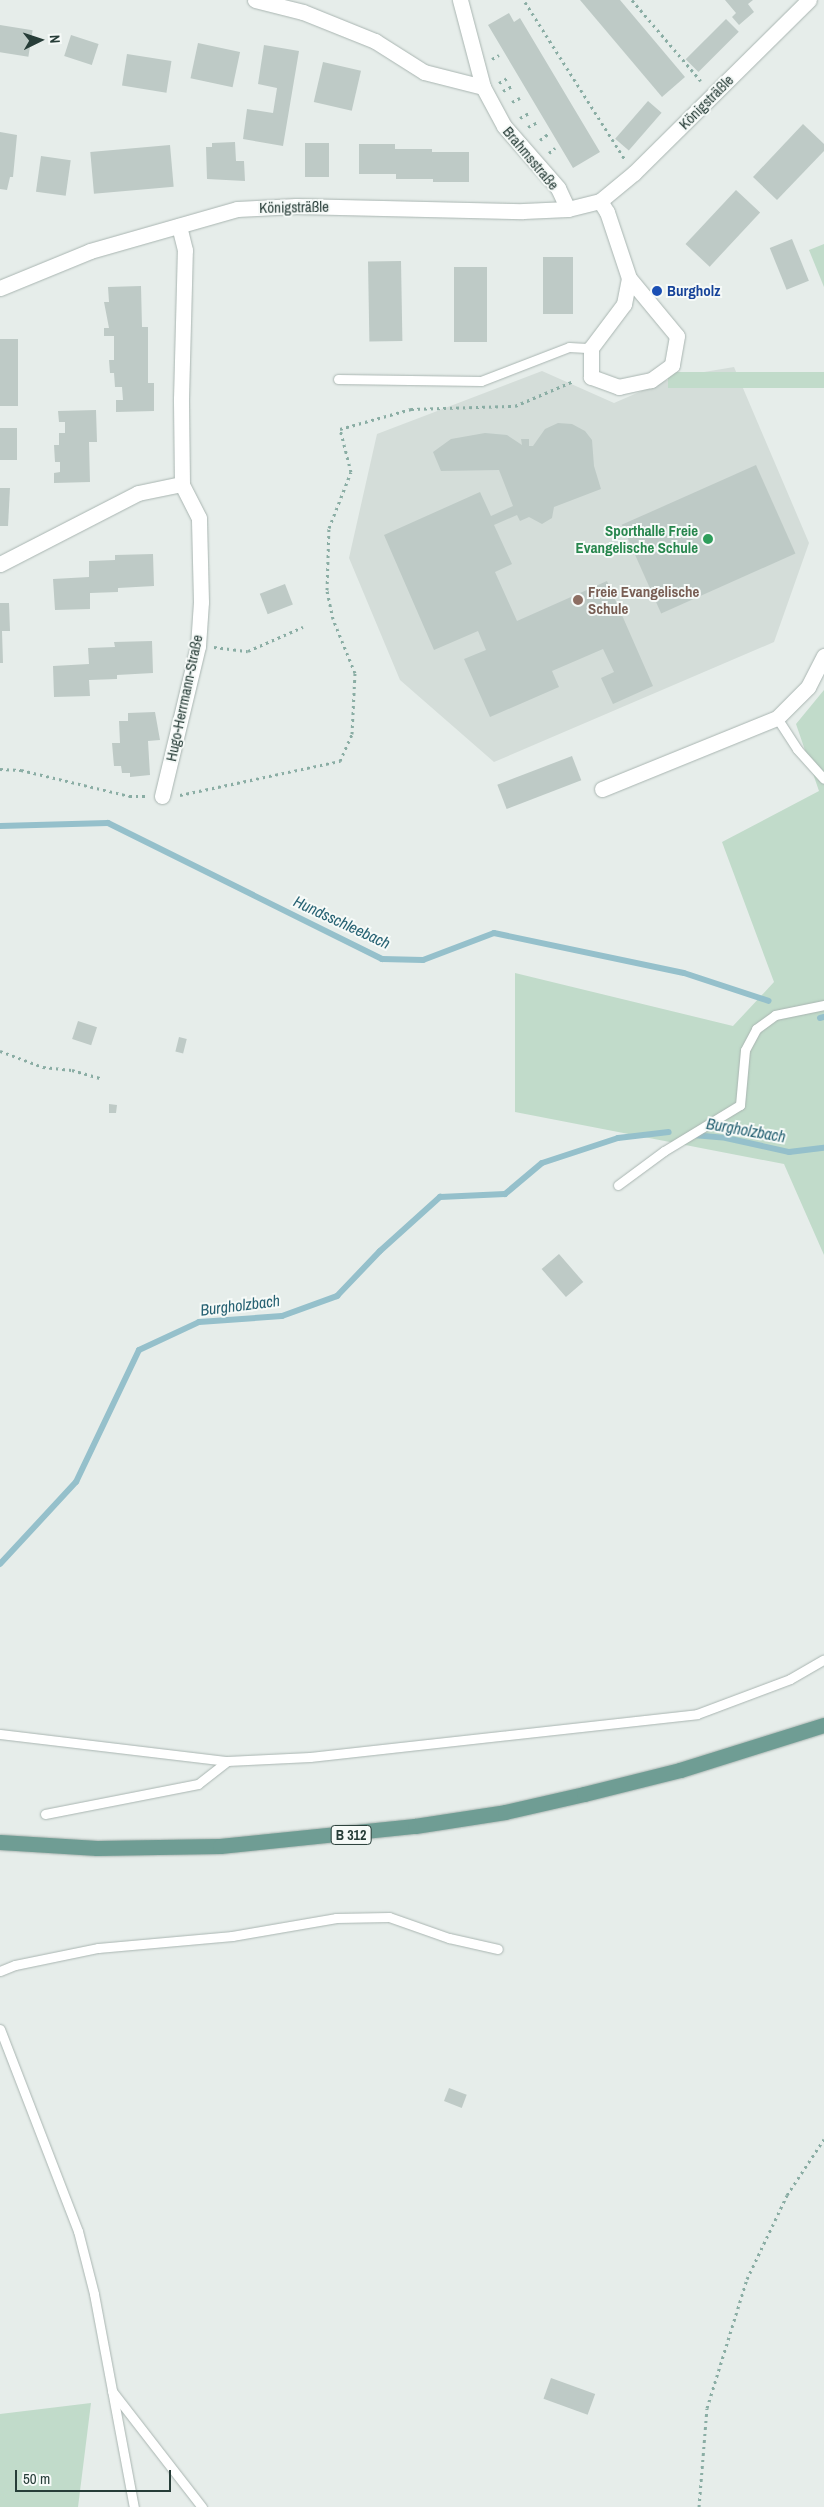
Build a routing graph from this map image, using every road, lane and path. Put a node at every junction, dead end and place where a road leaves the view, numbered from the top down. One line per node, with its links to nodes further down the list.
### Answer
1 (255, 0): 6 (street)
2 (460, 0): 6 (street, Brahmsstraße)
3 (632, 0): 7 (path)
4 (809, 0): 7 (street, Königsträßle)
5 (526, 2): 8 (path)
6 (483, 87): 10 (street, Brahmsstraße)
7 (713, 95): 8 (street, Königsträßle)
8 (634, 173): 9 (street, Königsträßle)
9 (600, 201): 10 (street, Königsträßle); 12 (street)
10 (568, 209): 11 (street, Königsträßle)
11 (179, 226): 13 (street, Königsträßle); 17 (street, Hugo-Herrmann-Straße)
12 (629, 278): 14 (street); 15 (street)
13 (0, 288)
14 (591, 348): 15 (street); 16 (lane)
15 (591, 377): 26 (path)
16 (338, 379)
17 (182, 484): 18 (street); 20 (street, Hugo-Herrmann-Straße)
18 (0, 564)
19 (303, 627): 20 (path)
20 (198, 646): 26 (street, Hugo-Herrmann-Straße)
21 (824, 656): 22 (street)
22 (776, 718): 24 (lane); 25 (street)
23 (0, 769): 26 (path)
24 (824, 779)
25 (602, 789)
26 (162, 796)
27 (824, 1005): 30 (lane)
28 (0, 1051): 29 (path)
29 (100, 1078)
30 (618, 1185)
31 (824, 1659): 34 (lane)
32 (824, 1725): 36 (main road, B 312)
33 (0, 1734): 34 (lane)
34 (227, 1762): 35 (lane)
35 (45, 1814)
36 (0, 1842)
37 (498, 1949): 38 (lane)
38 (0, 1971)
39 (0, 2029): 41 (lane)
40 (824, 2139): 44 (path)
41 (110, 2388): 42 (lane); 43 (lane)
42 (134, 2507)
43 (202, 2507)
44 (698, 2507)

